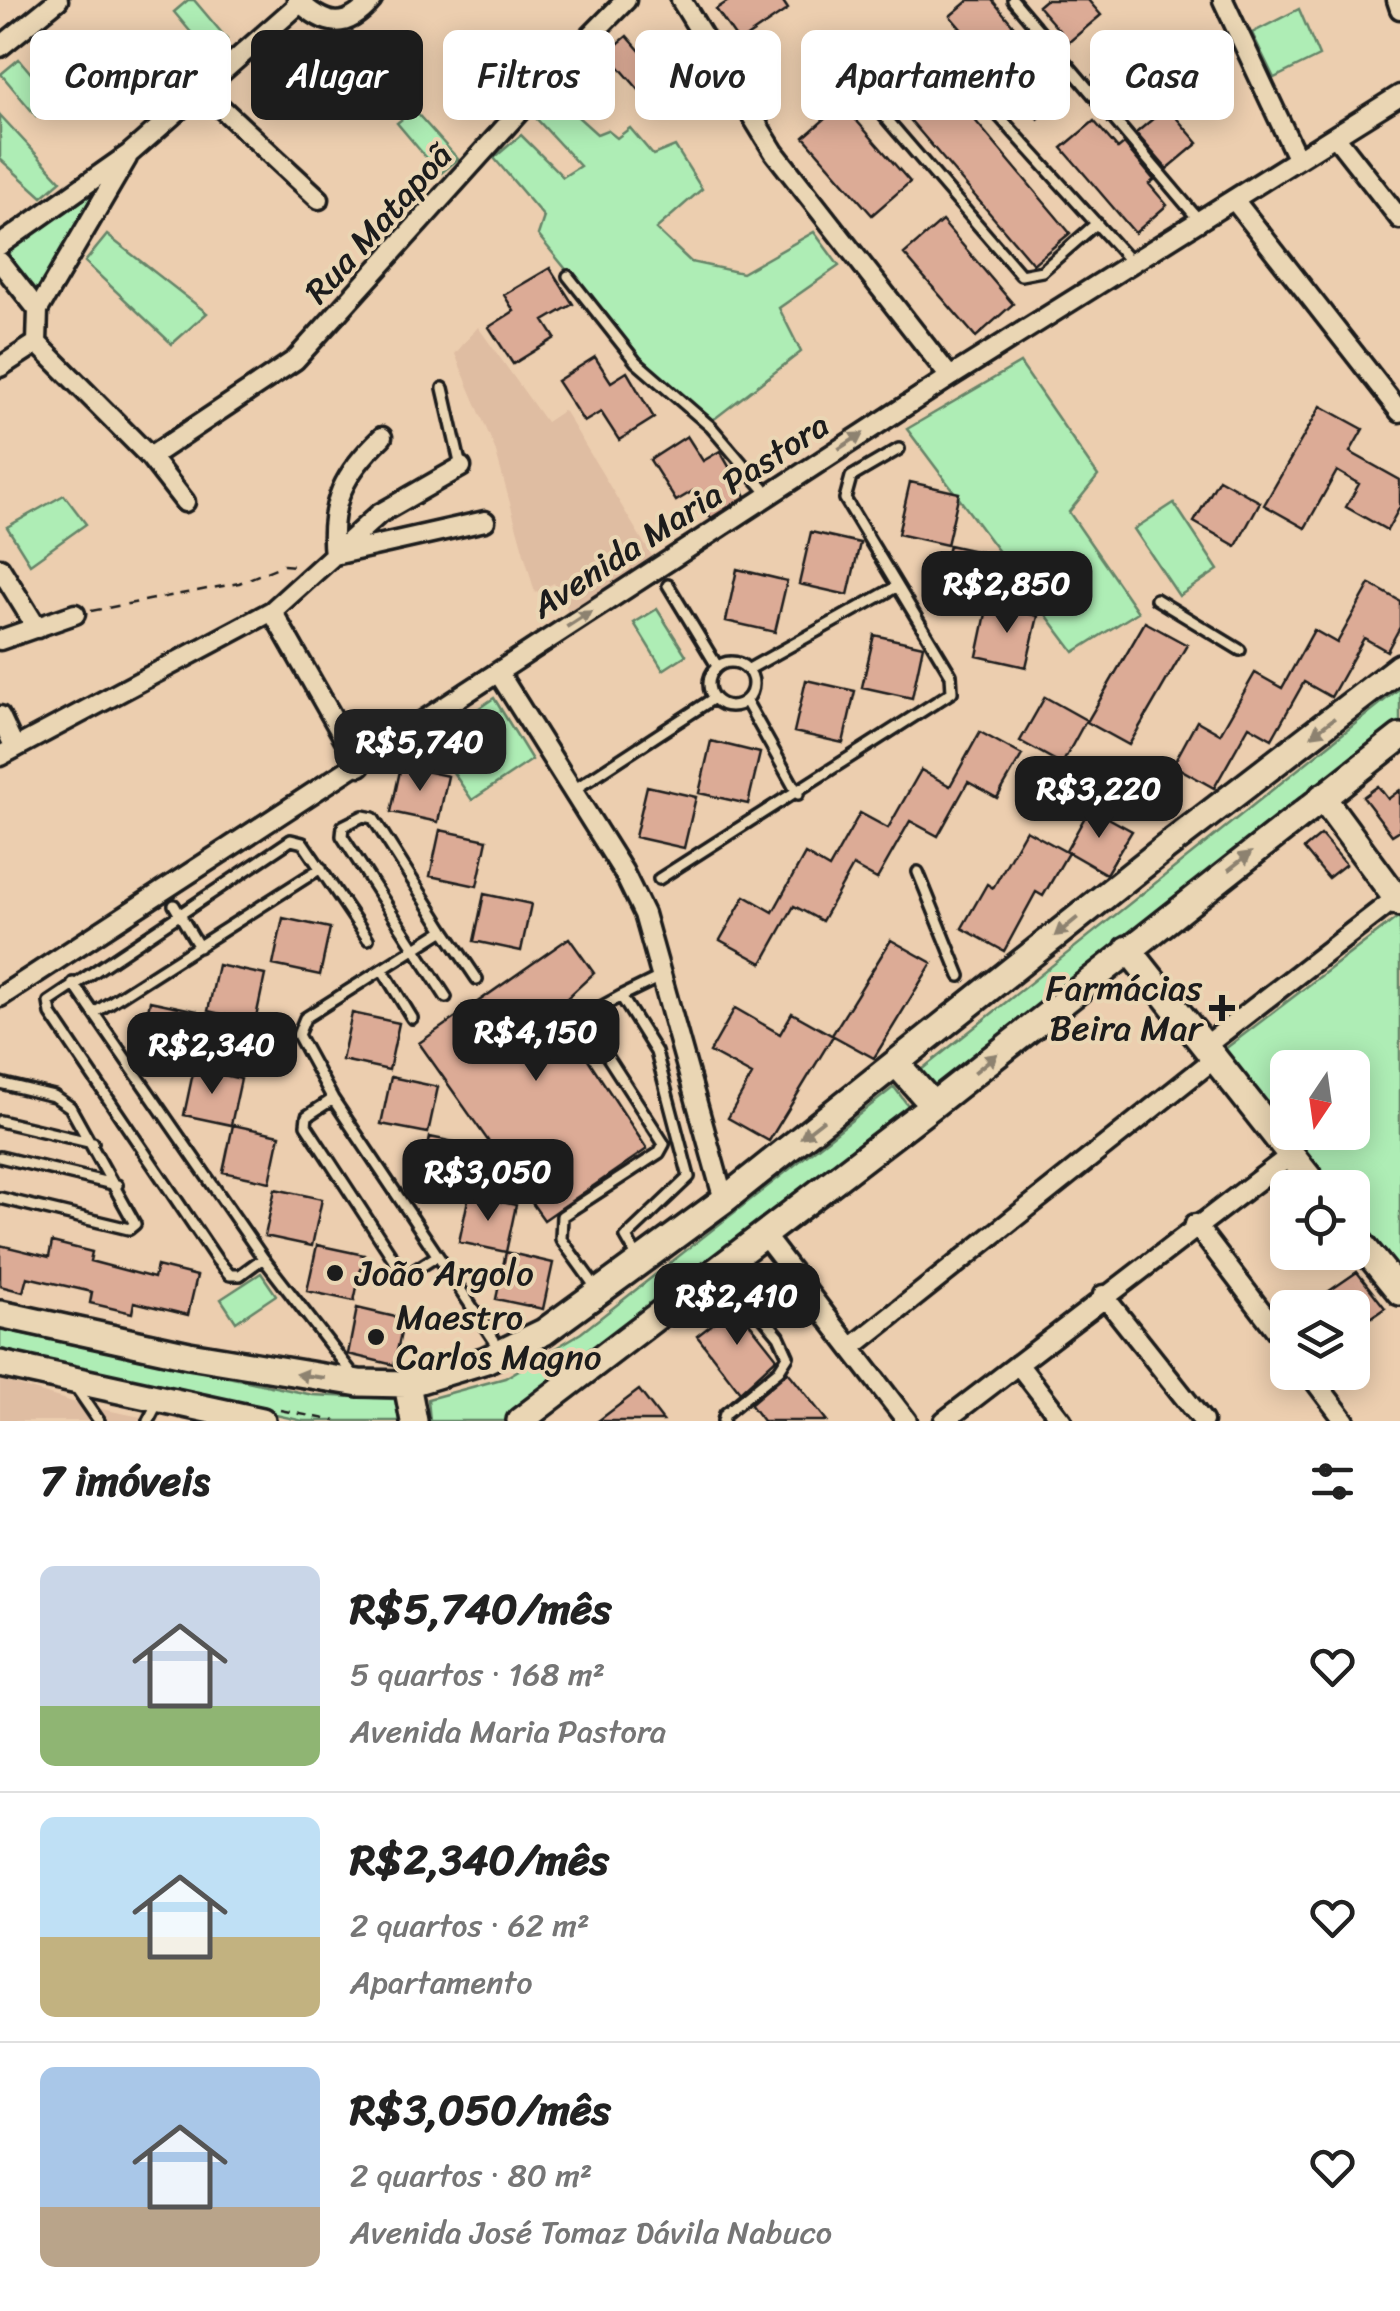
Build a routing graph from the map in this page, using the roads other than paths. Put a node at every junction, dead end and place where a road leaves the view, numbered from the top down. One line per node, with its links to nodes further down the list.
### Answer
1 (58, 0): 10 (street)
2 (372, 0): 8 (street)
3 (626, 0): 35 (street, Rua Matapoã)
4 (681, 0): 30 (street)
5 (1013, 0): 21 (lane)
6 (1224, 0): 17 (street)
7 (1396, 0): 9 (street)
8 (298, 1): 11 (street)
9 (1400, 9)
10 (0, 47)
11 (231, 62)
12 (1400, 95): 15 (street, Avenida Maria Pastora)
13 (231, 117): 18 (street)
14 (167, 120): 16 (street)
15 (1334, 136): 17 (street, Avenida Maria Pastora); 20 (street)
16 (130, 154): 23 (street); 27 (street)
17 (1297, 158): 19 (street, Avenida Maria Pastora)
18 (319, 199)
19 (1235, 201): 21 (street, Avenida Maria Pastora); 32 (street)
20 (1400, 219)
21 (1201, 222): 25 (street, Avenida Maria Pastora)
22 (1096, 224): 22 (lane); 25 (lane)
23 (0, 245)
24 (0, 262): 27 (street)
25 (1132, 263): 30 (street, Avenida Maria Pastora)
26 (568, 276): 37 (lane)
27 (38, 310): 28 (street)
28 (37, 344): 29 (street); 35 (street)
29 (0, 368)
30 (950, 377): 37 (street, Avenida Maria Pastora, one-way to 30)
31 (443, 388): 36 (lane)
32 (1400, 412)
33 (382, 436): 40 (street)
34 (899, 449): 43 (lane)
35 (150, 457): 38 (street)
36 (461, 467): 40 (street)
37 (769, 495): 53 (street, Avenida Maria Pastora, one-way to 37)
38 (185, 502)
39 (485, 521): 40 (street)
40 (334, 555): 45 (street)
41 (0, 568): 47 (street)
42 (668, 586): 50 (lane)
43 (896, 587): 52 (lane); 61 (lane)
44 (1156, 599): 49 (lane)
45 (272, 611): 58 (street); 59 (street)
46 (74, 614): 47 (street)
47 (37, 628): 48 (street)
48 (0, 640)
49 (1240, 650)
50 (717, 666): 52 (lane); 54 (lane)
51 (1400, 668): 84 (main road, one-way to 84)
52 (749, 670): 55 (lane)
53 (498, 672): 59 (street, Avenida Maria Pastora); 60 (street)
54 (714, 698): 55 (lane); 60 (lane)
55 (746, 701): 61 (lane)
56 (0, 716): 58 (street)
57 (1400, 736): 62 (main road)
58 (7, 752)
59 (360, 766): 67 (street, Avenida Maria Pastora)
60 (570, 793): 74 (street)
61 (798, 794): 65 (lane)
62 (1322, 797): 66 (main road); 72 (main road, one-way to 62)
63 (321, 868): 67 (lane); 69 (lane); 70 (lane)
64 (918, 872): 75 (lane)
65 (659, 880)
66 (1398, 900): 83 (street)
67 (174, 903): 70 (lane); 77 (lane); 79 (street, Avenida Maria Pastora)
68 (444, 930): 71 (lane); 71 (lane); 76 (lane)
69 (368, 939)
70 (199, 947): 81 (lane)
71 (415, 948): 73 (lane); 80 (lane)
72 (1128, 949): 83 (main road); 87 (main road, one-way to 72)
73 (382, 969): 82 (lane); 86 (lane)
74 (662, 976): 78 (lane); 95 (street)
75 (960, 976)
76 (476, 978)
77 (73, 984): 81 (lane); 100 (lane)
78 (621, 996): 101 (lane); 103 (lane)
79 (0, 998)
80 (446, 998)
81 (94, 1014): 100 (lane)
82 (412, 1018)
83 (1209, 1053): 90 (main road); 109 (street)
84 (896, 1063): 87 (main road); 95 (main road, one-way to 95)
85 (0, 1083): 89 (lane)
86 (332, 1100): 99 (lane); 99 (lane)
87 (933, 1105): 97 (main road)
88 (0, 1122): 89 (lane)
89 (93, 1143): 93 (lane)
90 (1291, 1155): 92 (main road); 96 (street)
91 (0, 1157): 93 (lane)
92 (1302, 1170)
93 (117, 1185): 94 (lane)
94 (0, 1198)
95 (724, 1200): 101 (main road)
96 (1195, 1224): 105 (street); 107 (street)
97 (763, 1234): 102 (main road); 109 (street)
98 (1370, 1255): 104 (main road)
99 (437, 1256): 108 (lane)
100 (263, 1258): 113 (lane)
101 (640, 1261): 103 (main road)
102 (722, 1268): 121 (main road); 122 (lane)
103 (599, 1291): 108 (main road)
104 (1400, 1292)
105 (1103, 1295): 111 (street); 126 (street)
106 (0, 1314): 113 (main road, one-way to 106)
107 (1270, 1322)
108 (498, 1346): 114 (main road)
109 (851, 1348): 123 (street)
110 (0, 1364): 112 (main road)
111 (1018, 1364): 124 (street); 125 (street)
112 (71, 1379): 116 (main road); 117 (lane)
113 (360, 1383): 114 (main road)
114 (407, 1384): 120 (main road)
115 (1321, 1390): 127 (street)
116 (162, 1398): 118 (lane); 119 (main road)
117 (98, 1421)
118 (148, 1421)
119 (262, 1421)
120 (414, 1421)
121 (520, 1421)
122 (723, 1421)
123 (907, 1421)
124 (944, 1421)
125 (1062, 1421)
126 (1203, 1421)
127 (1344, 1421)

